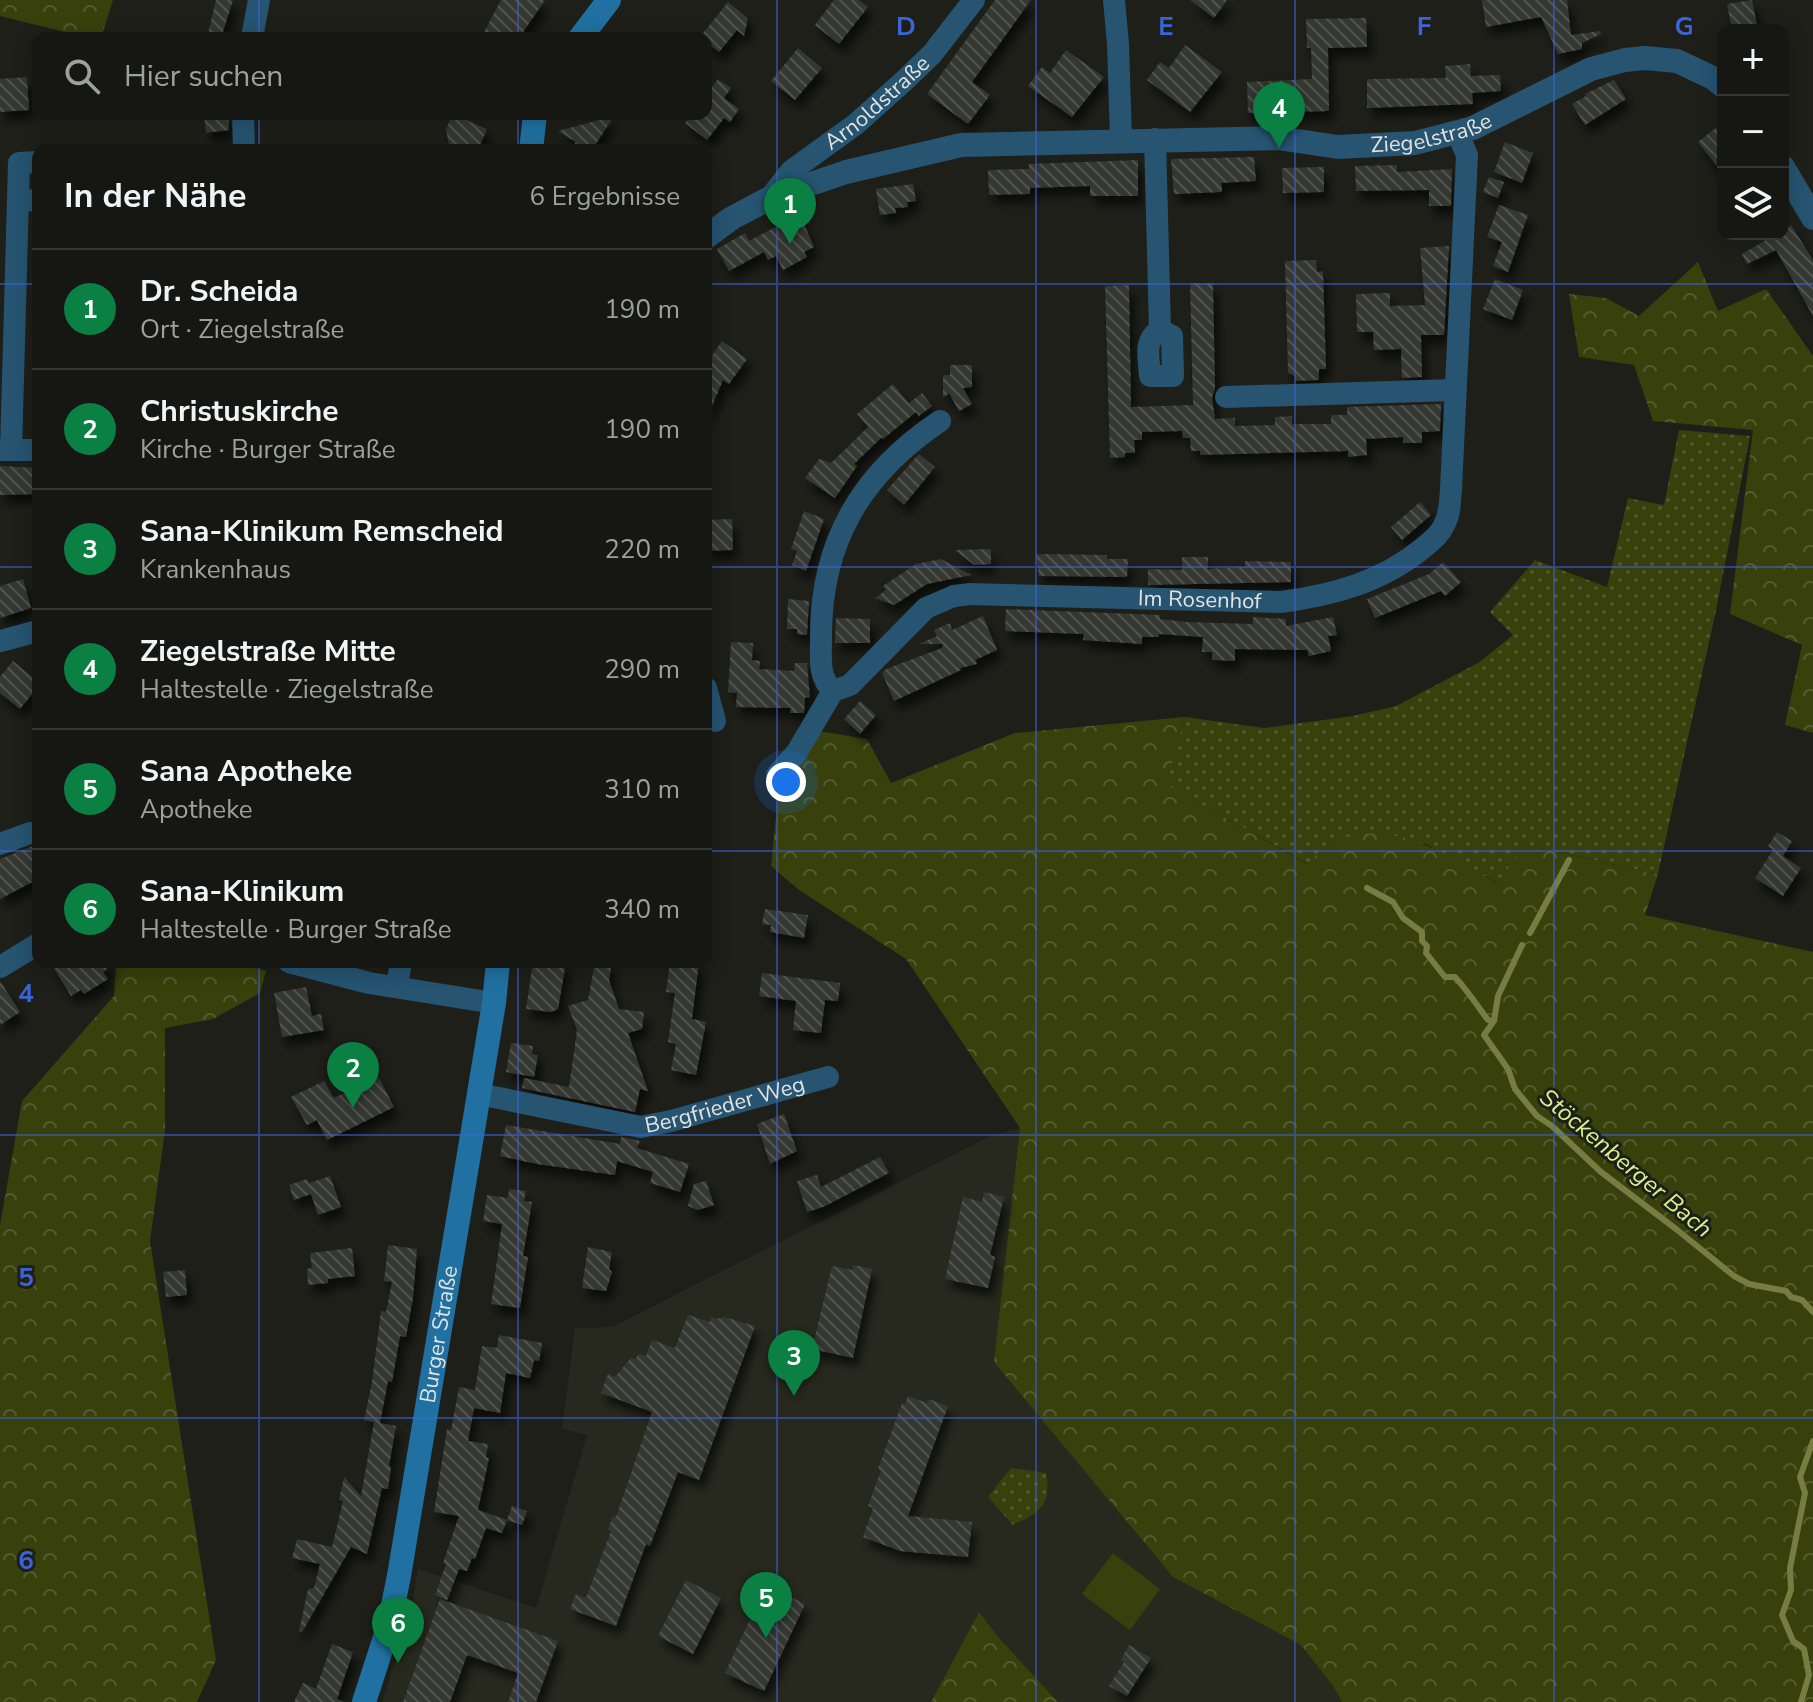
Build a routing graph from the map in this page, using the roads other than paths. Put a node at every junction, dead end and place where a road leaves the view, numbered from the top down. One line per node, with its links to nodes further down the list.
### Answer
1 (259, 0): 5 (street)
2 (609, 0): 6 (main road)
3 (974, 0): 17 (street, Arnoldstraße)
4 (1114, 0): 11 (street)
5 (253, 32)
6 (585, 32)
7 (1717, 81): 10 (street, Ziegelstraße)
8 (243, 120): 13 (street)
9 (534, 120): 14 (main road)
10 (1458, 134): 12 (street, Ziegelstraße); 22 (street, Im Rosenhof)
11 (1121, 139): 12 (street, Ziegelstraße); 17 (street, Ziegelstraße)
12 (1155, 139): 21 (street)
13 (244, 144)
14 (532, 144)
15 (32, 162): 18 (street)
16 (1784, 168): 19 (street)
17 (770, 198): 20 (street, Ziegelstraße)
18 (28, 200): 25 (street)
19 (1813, 218)
20 (712, 233)
21 (1160, 330)
22 (1454, 390): 23 (street); 29 (street, Im Rosenhof)
23 (1226, 397)
24 (940, 421): 29 (street)
25 (6, 450): 26 (street)
26 (32, 450)
27 (32, 633): 28 (street)
28 (0, 641)
29 (833, 691): 32 (street, Im Rosenhof)
30 (712, 710): 31 (street)
31 (715, 721)
32 (777, 775)
33 (30, 833): 34 (street)
34 (0, 844)
35 (32, 948): 36 (street)
36 (0, 967)
37 (312, 968): 40 (street)
38 (400, 968): 40 (street)
39 (497, 968): 41 (main road, Burger Straße)
40 (397, 986): 41 (street)
41 (494, 1003): 43 (main road, Burger Straße)
42 (828, 1077): 43 (street, Bergfrieder Weg)
43 (479, 1094): 44 (main road, Burger Straße)
44 (364, 1702)

